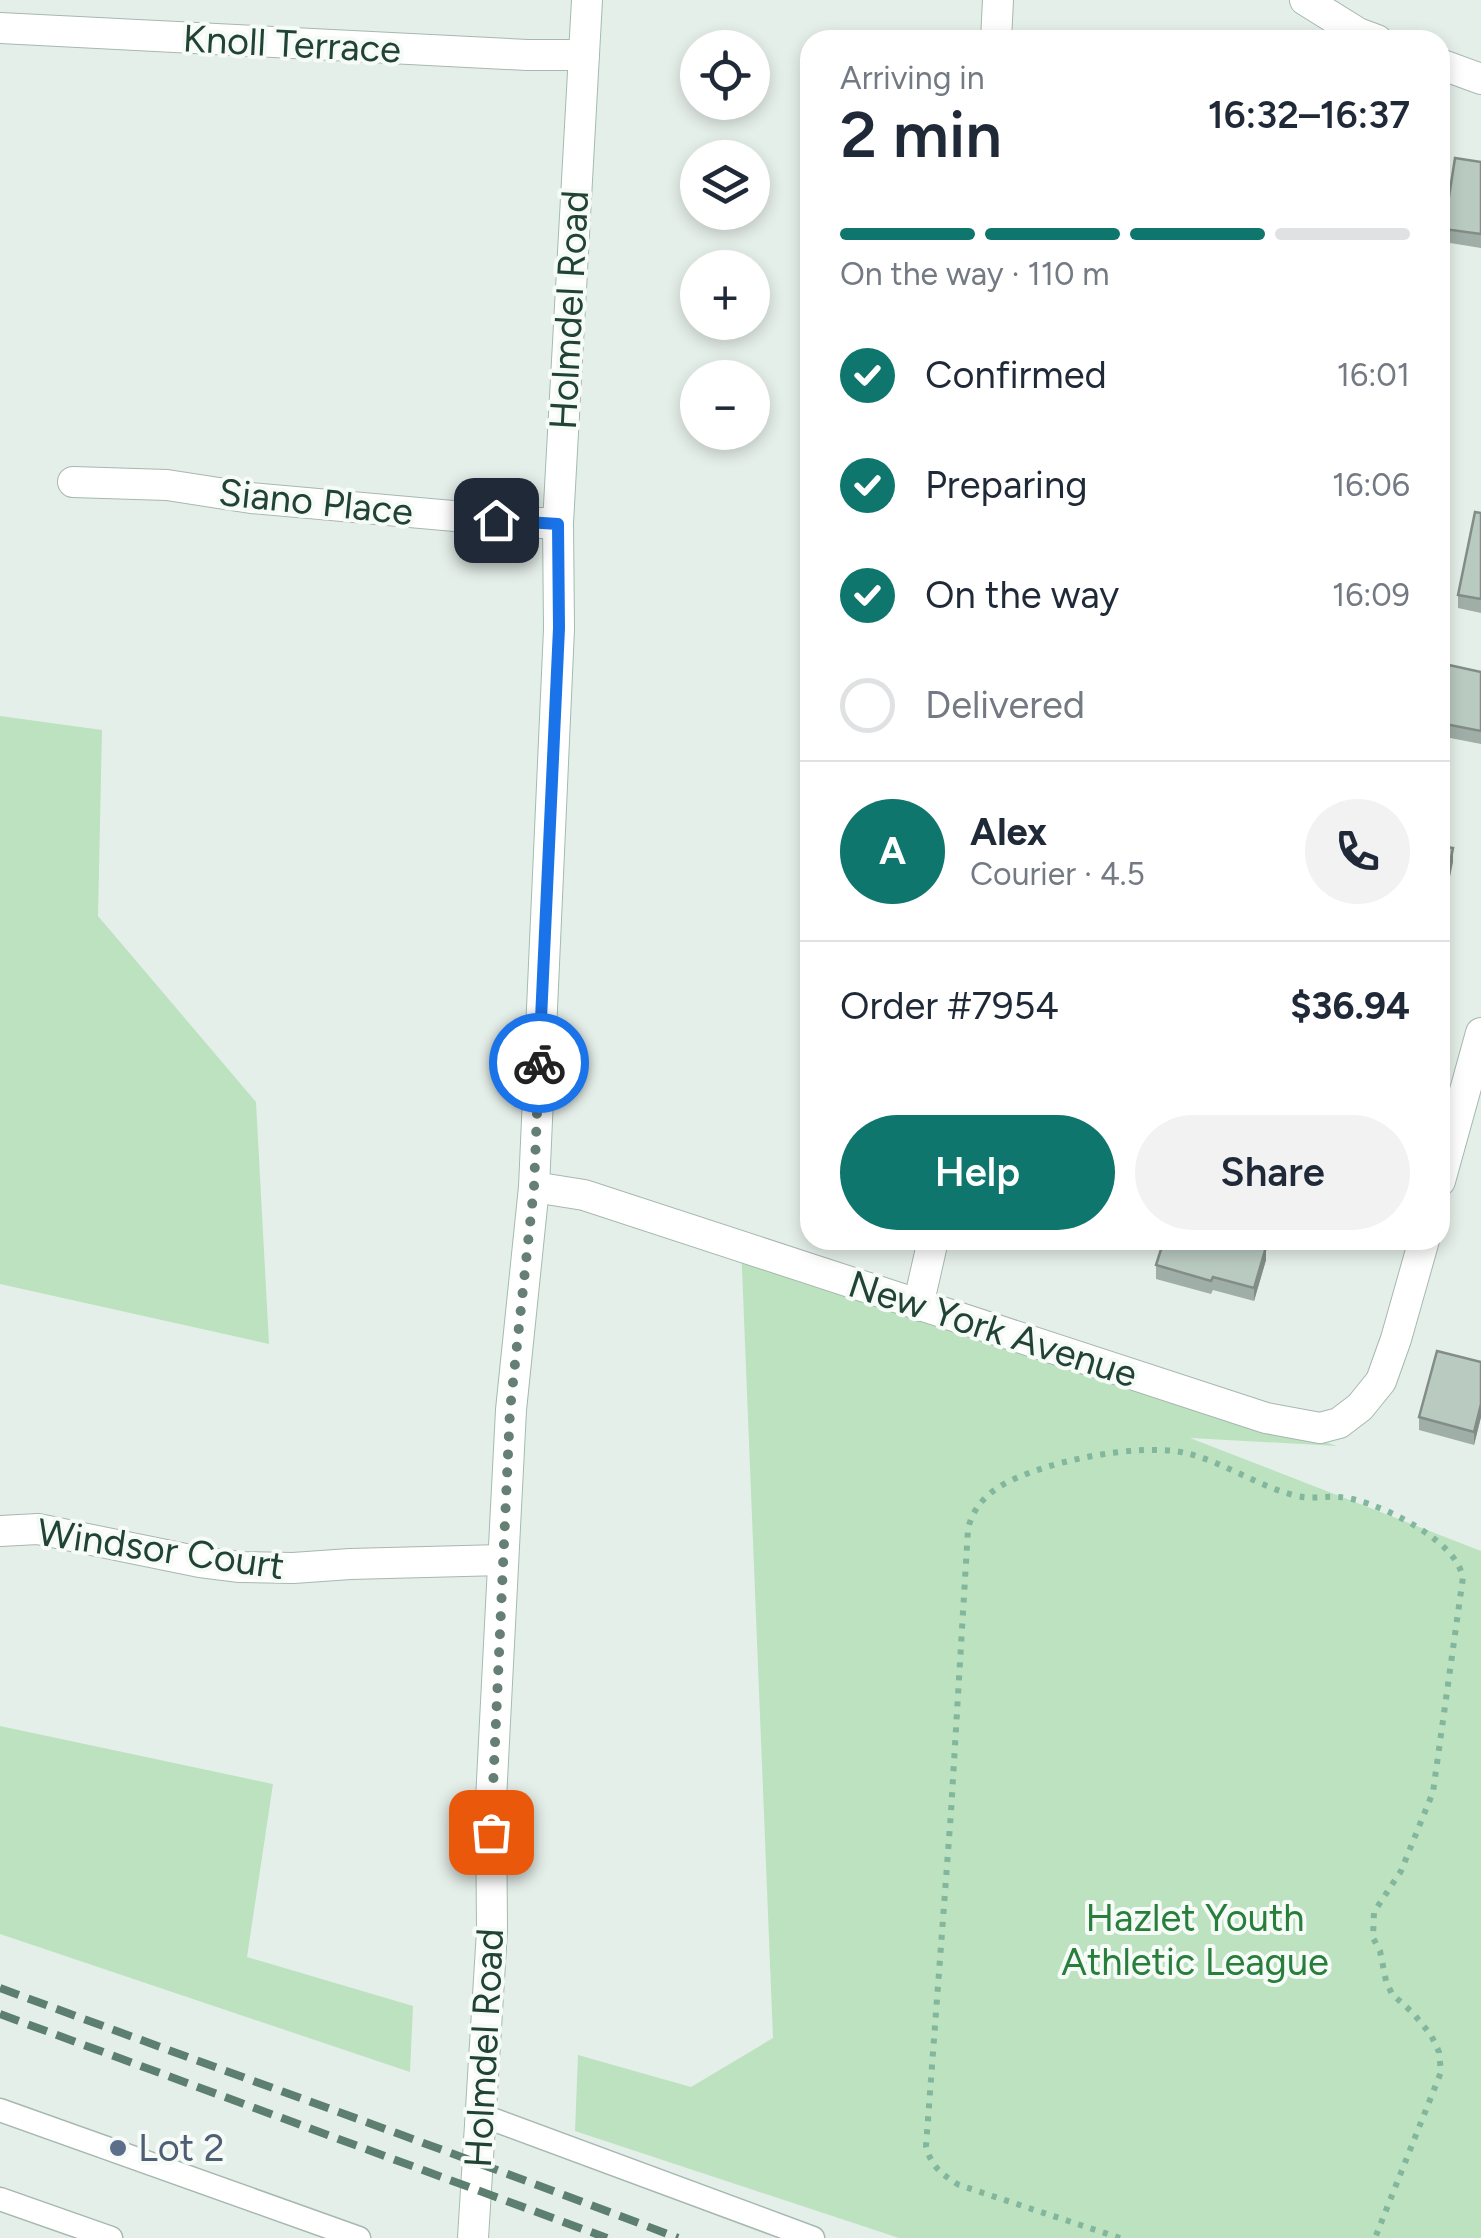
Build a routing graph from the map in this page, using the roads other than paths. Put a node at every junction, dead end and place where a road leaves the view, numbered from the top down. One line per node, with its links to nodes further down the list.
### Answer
1 (588, 0): 7 (street, Holmdel Road)
2 (998, 0): 5 (street)
3 (1305, 0): 6 (street)
4 (0, 28): 7 (street, Knoll Terrace)
5 (996, 30)
6 (1353, 30)
7 (584, 55): 11 (street, Holmdel Road)
8 (1450, 68): 9 (street)
9 (1481, 79)
10 (73, 482): 11 (street, Siano Place)
11 (558, 524): 14 (street, Holmdel Road)
12 (1481, 1033): 13 (street)
13 (1450, 1145)
14 (534, 1187): 17 (street, New York Avenue); 19 (street, Holmdel Road)
15 (931, 1250): 17 (street)
16 (1421, 1250): 17 (street, New York Avenue)
17 (918, 1306)
18 (0, 1532): 19 (street, Windsor Court)
19 (502, 1560): 21 (street, Holmdel Road)
20 (0, 2110): 24 (lane)
21 (481, 2116): 25 (street, Holmdel Road); 26 (lane)
22 (0, 2200): 23 (lane)
23 (111, 2238)
24 (359, 2238)
25 (473, 2238)
26 (814, 2238)

